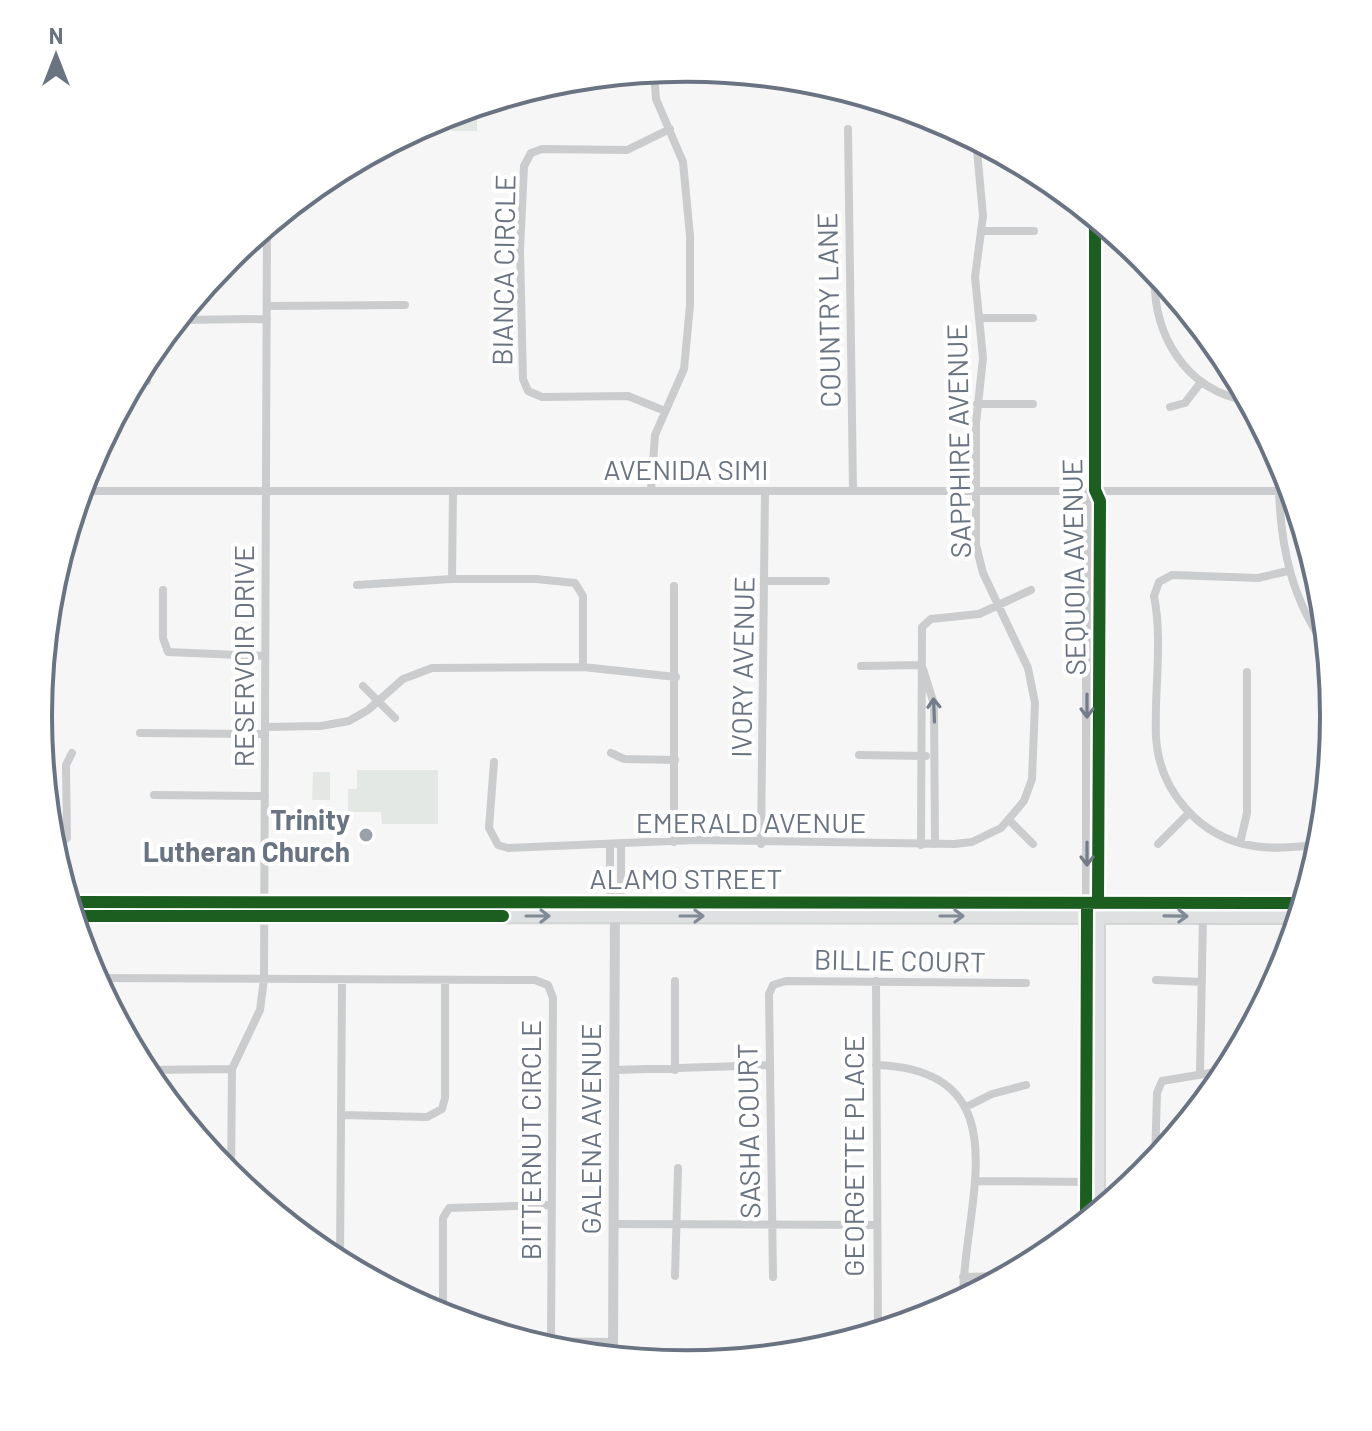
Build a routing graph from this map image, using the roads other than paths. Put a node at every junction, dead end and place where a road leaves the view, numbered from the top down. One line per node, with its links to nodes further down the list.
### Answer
1 (655, 83): 2 (street)
2 (670, 129): 21 (street); 21 (street, BIANCA CIRCLE)
3 (848, 129): 23 (street, COUNTRY LANE)
4 (977, 153): 5 (street, SAPPHIRE AVENUE)
5 (981, 231): 6 (street); 12 (street, SAPPHIRE AVENUE)
6 (1034, 231)
7 (1095, 232): 24 (street, SEQUOIA AVENUE)
8 (267, 240): 11 (street, RESERVOIR DRIVE)
9 (1154, 288): 16 (street)
10 (405, 305): 11 (street)
11 (267, 306): 14 (street, RESERVOIR DRIVE)
12 (979, 318): 13 (street); 18 (street, SAPPHIRE AVENUE)
13 (1033, 318)
14 (267, 319): 15 (street); 26 (street, RESERVOIR DRIVE)
15 (191, 320)
16 (1201, 382): 17 (street); 20 (street)
17 (1234, 397)
18 (977, 404): 19 (street); 29 (street, SAPPHIRE AVENUE)
19 (1033, 404)
20 (1170, 407)
21 (665, 411): 22 (street)
22 (651, 490): 27 (street, AVENIDA SIMI); 28 (street, AVENIDA SIMI)
23 (853, 490): 28 (street, AVENIDA SIMI); 29 (street, AVENIDA SIMI)
24 (1095, 490): 29 (street, AVENIDA SIMI); 30 (street, AVENIDA SIMI); 79 (street, SEQUOIA AVENUE)
25 (94, 491): 26 (street, AVENIDA SIMI)
26 (265, 491): 27 (street, AVENIDA SIMI); 42 (street, RESERVOIR DRIVE)
27 (453, 491): 33 (street)
28 (765, 491): 34 (street, IVORY AVENUE)
29 (975, 491): 40 (street, SAPPHIRE AVENUE)
30 (1279, 491)
31 (1279, 493): 32 (street)
32 (1288, 571): 41 (street); 62 (street)
33 (452, 579): 36 (street); 45 (street)
34 (765, 581): 35 (street); 69 (street, IVORY AVENUE)
35 (826, 581)
36 (357, 585)
37 (674, 586): 47 (street)
38 (163, 590): 42 (street)
39 (1031, 590): 40 (street)
40 (998, 605): 43 (street); 63 (street, SAPPHIRE AVENUE)
41 (1314, 627)
42 (264, 656): 51 (street, RESERVOIR DRIVE)
43 (921, 665): 44 (street); 56 (street); 57 (street, one-way to 43)
44 (861, 666)
45 (583, 667): 47 (street); 49 (street)
46 (1247, 672): 66 (street)
47 (676, 677): 58 (street)
48 (363, 686): 49 (street)
49 (378, 702): 50 (street); 51 (street)
50 (395, 718)
51 (265, 730): 52 (street); 61 (street, RESERVOIR DRIVE)
52 (140, 733)
53 (72, 753): 64 (street)
54 (611, 753): 58 (street)
55 (859, 755): 56 (street)
56 (921, 756): 57 (street); 73 (street)
57 (934, 756): 70 (street)
58 (675, 760): 65 (street)
59 (494, 762): 67 (street, EMERALD AVENUE)
60 (154, 795): 61 (street)
61 (265, 796): 76 (street, RESERVOIR DRIVE)
62 (1189, 813): 66 (street); 72 (street)
63 (1010, 821): 70 (street, EMERALD AVENUE); 71 (street)
64 (64, 841)
65 (674, 842): 68 (street, EMERALD AVENUE); 69 (street, EMERALD AVENUE)
66 (1240, 843): 74 (street)
67 (610, 844): 68 (street, EMERALD AVENUE); 77 (street, GALENA AVENUE)
68 (621, 844): 77 (street, GALENA AVENUE)
69 (761, 844): 73 (street, EMERALD AVENUE)
70 (935, 844): 73 (street, EMERALD AVENUE)
71 (1033, 844)
72 (1158, 844)
73 (921, 845)
74 (1306, 846)
75 (81, 902): 76 (main road, ALAMO STREET)
76 (264, 902): 77 (main road, ALAMO STREET); 81 (street, RESERVOIR DRIVE)
77 (615, 902): 79 (main road, ALAMO STREET); 82 (street, GALENA AVENUE)
78 (1291, 903): 79 (main road, ALAMO STREET)
79 (1092, 909): 82 (main road, ALAMO STREET, one-way to 79); 83 (main road, ALAMO STREET, one-way to 83); 110 (main road, SEQUOIA AVENUE)
80 (85, 916): 81 (main road, ALAMO STREET)
81 (264, 916): 82 (main road, ALAMO STREET, one-way to 82); 86 (street, RESERVOIR DRIVE)
82 (614, 916): 99 (street, GALENA AVENUE)
83 (1203, 917): 84 (main road, ALAMO STREET); 92 (street)
84 (1287, 917)
85 (109, 978): 86 (street, BITTERNUT CIRCLE)
86 (264, 979): 88 (street, BITTERNUT CIRCLE); 97 (street, RESERVOIR DRIVE)
87 (1156, 980): 92 (street)
88 (342, 981): 89 (street, BITTERNUT CIRCLE); 105 (street)
89 (445, 981): 105 (street); 112 (street, BITTERNUT CIRCLE)
90 (675, 981): 100 (street)
91 (876, 981): 93 (street, BILLIE COURT); 94 (street, BILLIE COURT); 96 (street, GEORGETTE PLACE)
92 (1202, 982): 102 (street)
93 (1026, 983)
94 (773, 985): 95 (street, SASHA COURT)
95 (768, 1065): 100 (street); 117 (street, SASHA COURT)
96 (876, 1065): 104 (street); 116 (street, GEORGETTE PLACE)
97 (232, 1069): 98 (street); 107 (street, RESERVOIR DRIVE)
98 (160, 1070)
99 (615, 1070): 100 (street); 114 (street, GALENA AVENUE)
100 (675, 1070)
101 (1211, 1071): 102 (street)
102 (1200, 1072): 106 (street)
103 (1026, 1085): 104 (street)
104 (966, 1107): 109 (street)
105 (342, 1115): 118 (street)
106 (1156, 1141)
107 (231, 1157)
108 (678, 1168): 115 (street)
109 (976, 1181): 110 (street); 121 (street)
110 (1092, 1182): 111 (main road, SEQUOIA AVENUE); 113 (main road, SEQUOIA AVENUE)
111 (1095, 1199)
112 (552, 1205): 124 (street); 126 (street, BITTERNUT CIRCLE)
113 (1089, 1205)
114 (614, 1224): 115 (street); 128 (street, GALENA AVENUE)
115 (675, 1225): 117 (street); 119 (street)
116 (875, 1225): 117 (street); 125 (street, GEORGETTE PLACE)
117 (770, 1226): 120 (street, SASHA COURT)
118 (340, 1247)
119 (675, 1276)
120 (773, 1277)
121 (963, 1277): 122 (street); 123 (street)
122 (980, 1277)
123 (963, 1285)
124 (443, 1301)
125 (878, 1320)
126 (551, 1335)
127 (589, 1342): 128 (street)
128 (613, 1342)

